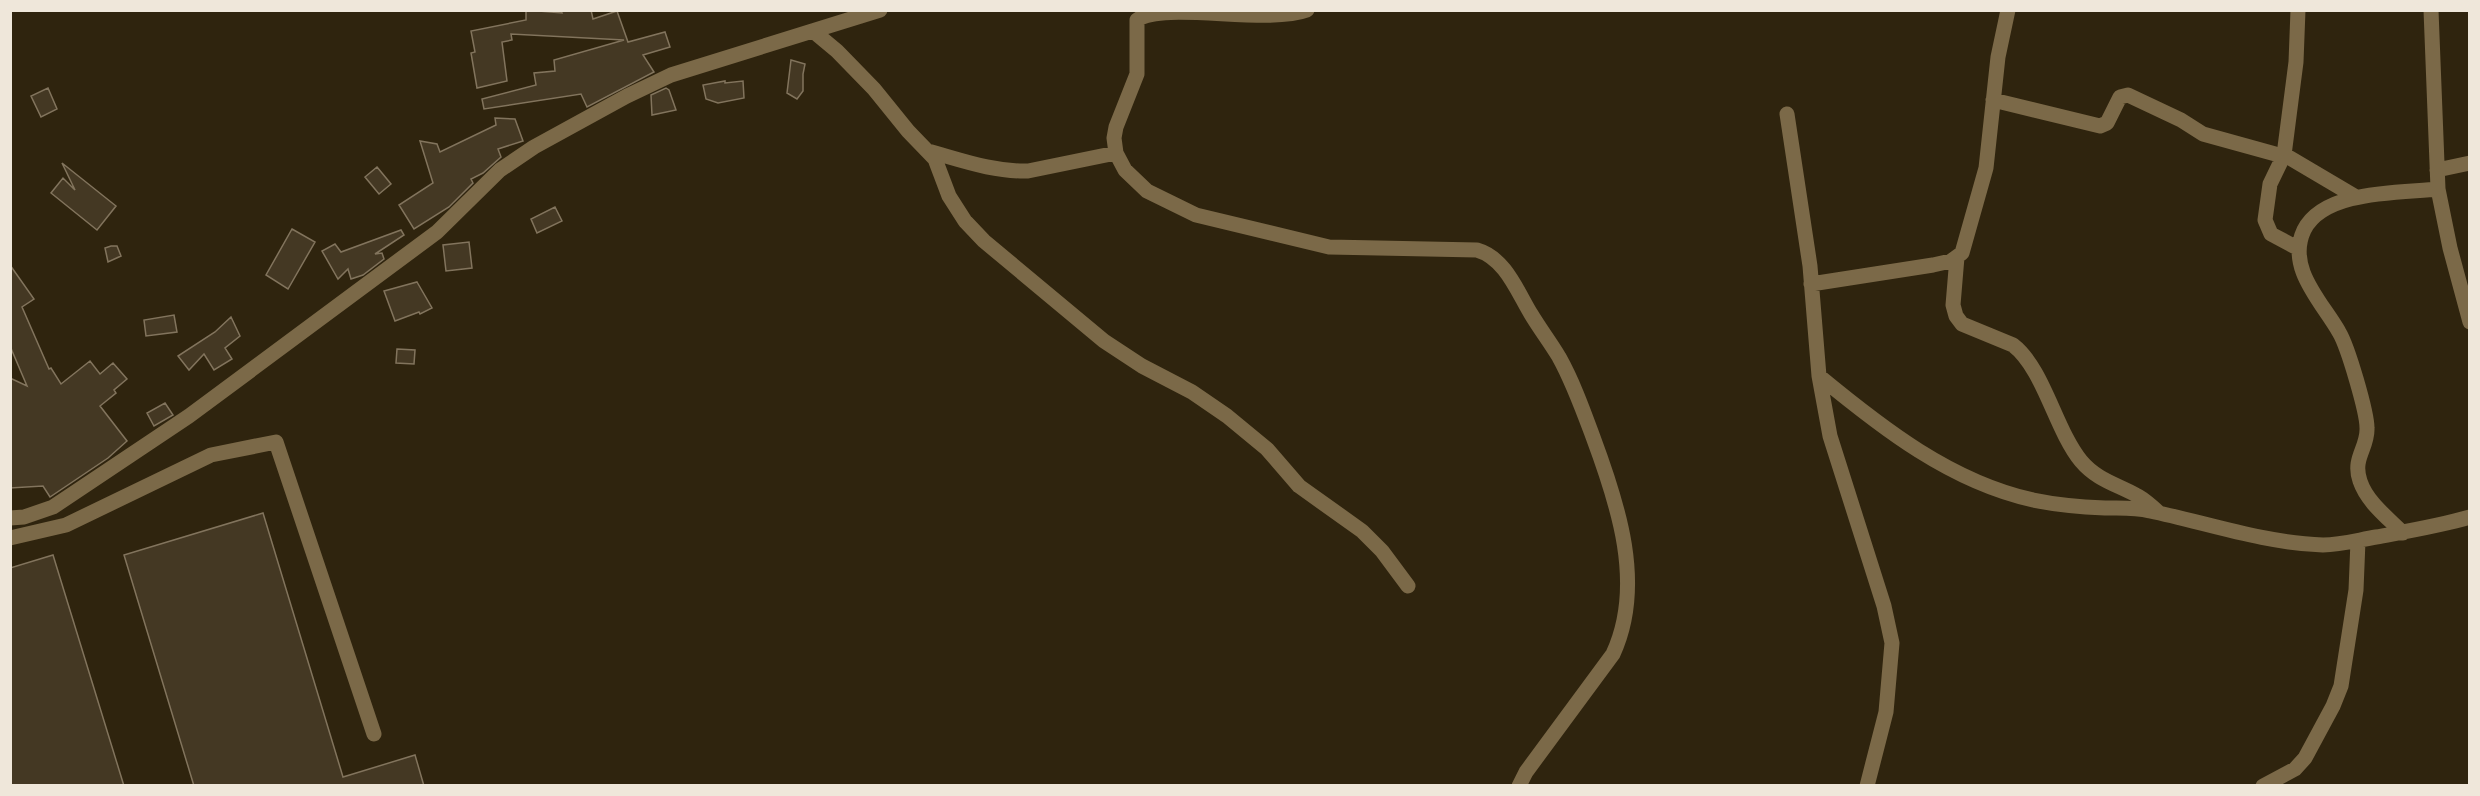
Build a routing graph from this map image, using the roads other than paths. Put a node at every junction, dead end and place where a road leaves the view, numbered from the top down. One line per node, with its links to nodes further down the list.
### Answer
1 (880, 10): 7 (street)
2 (1307, 10): 6 (street)
3 (2008, 10): 8 (street)
4 (2298, 10): 12 (street)
5 (2431, 10): 14 (street)
6 (1141, 13): 11 (street)
7 (813, 31): 10 (street); 24 (street)
8 (1993, 100): 12 (street); 18 (street)
9 (1787, 114): 19 (street)
10 (928, 151): 11 (street); 28 (street)
11 (1116, 153): 30 (street)
12 (2284, 155): 16 (street); 17 (street)
13 (2469, 163): 14 (street)
14 (2437, 170): 15 (street)
15 (2438, 189): 16 (street); 20 (street)
16 (2356, 197): 17 (street)
17 (2299, 249): 25 (street)
18 (1957, 257): 19 (street); 22 (street)
19 (1811, 284): 21 (street)
20 (2469, 322)
21 (1819, 376): 22 (street); 31 (street)
22 (2160, 513): 27 (street)
23 (2469, 517): 25 (street)
24 (10, 518)
25 (2403, 533): 27 (street)
26 (10, 538): 29 (street)
27 (2358, 541): 32 (street)
28 (1408, 586)
29 (374, 734)
30 (1519, 786)
31 (1867, 786)
32 (2263, 786)

